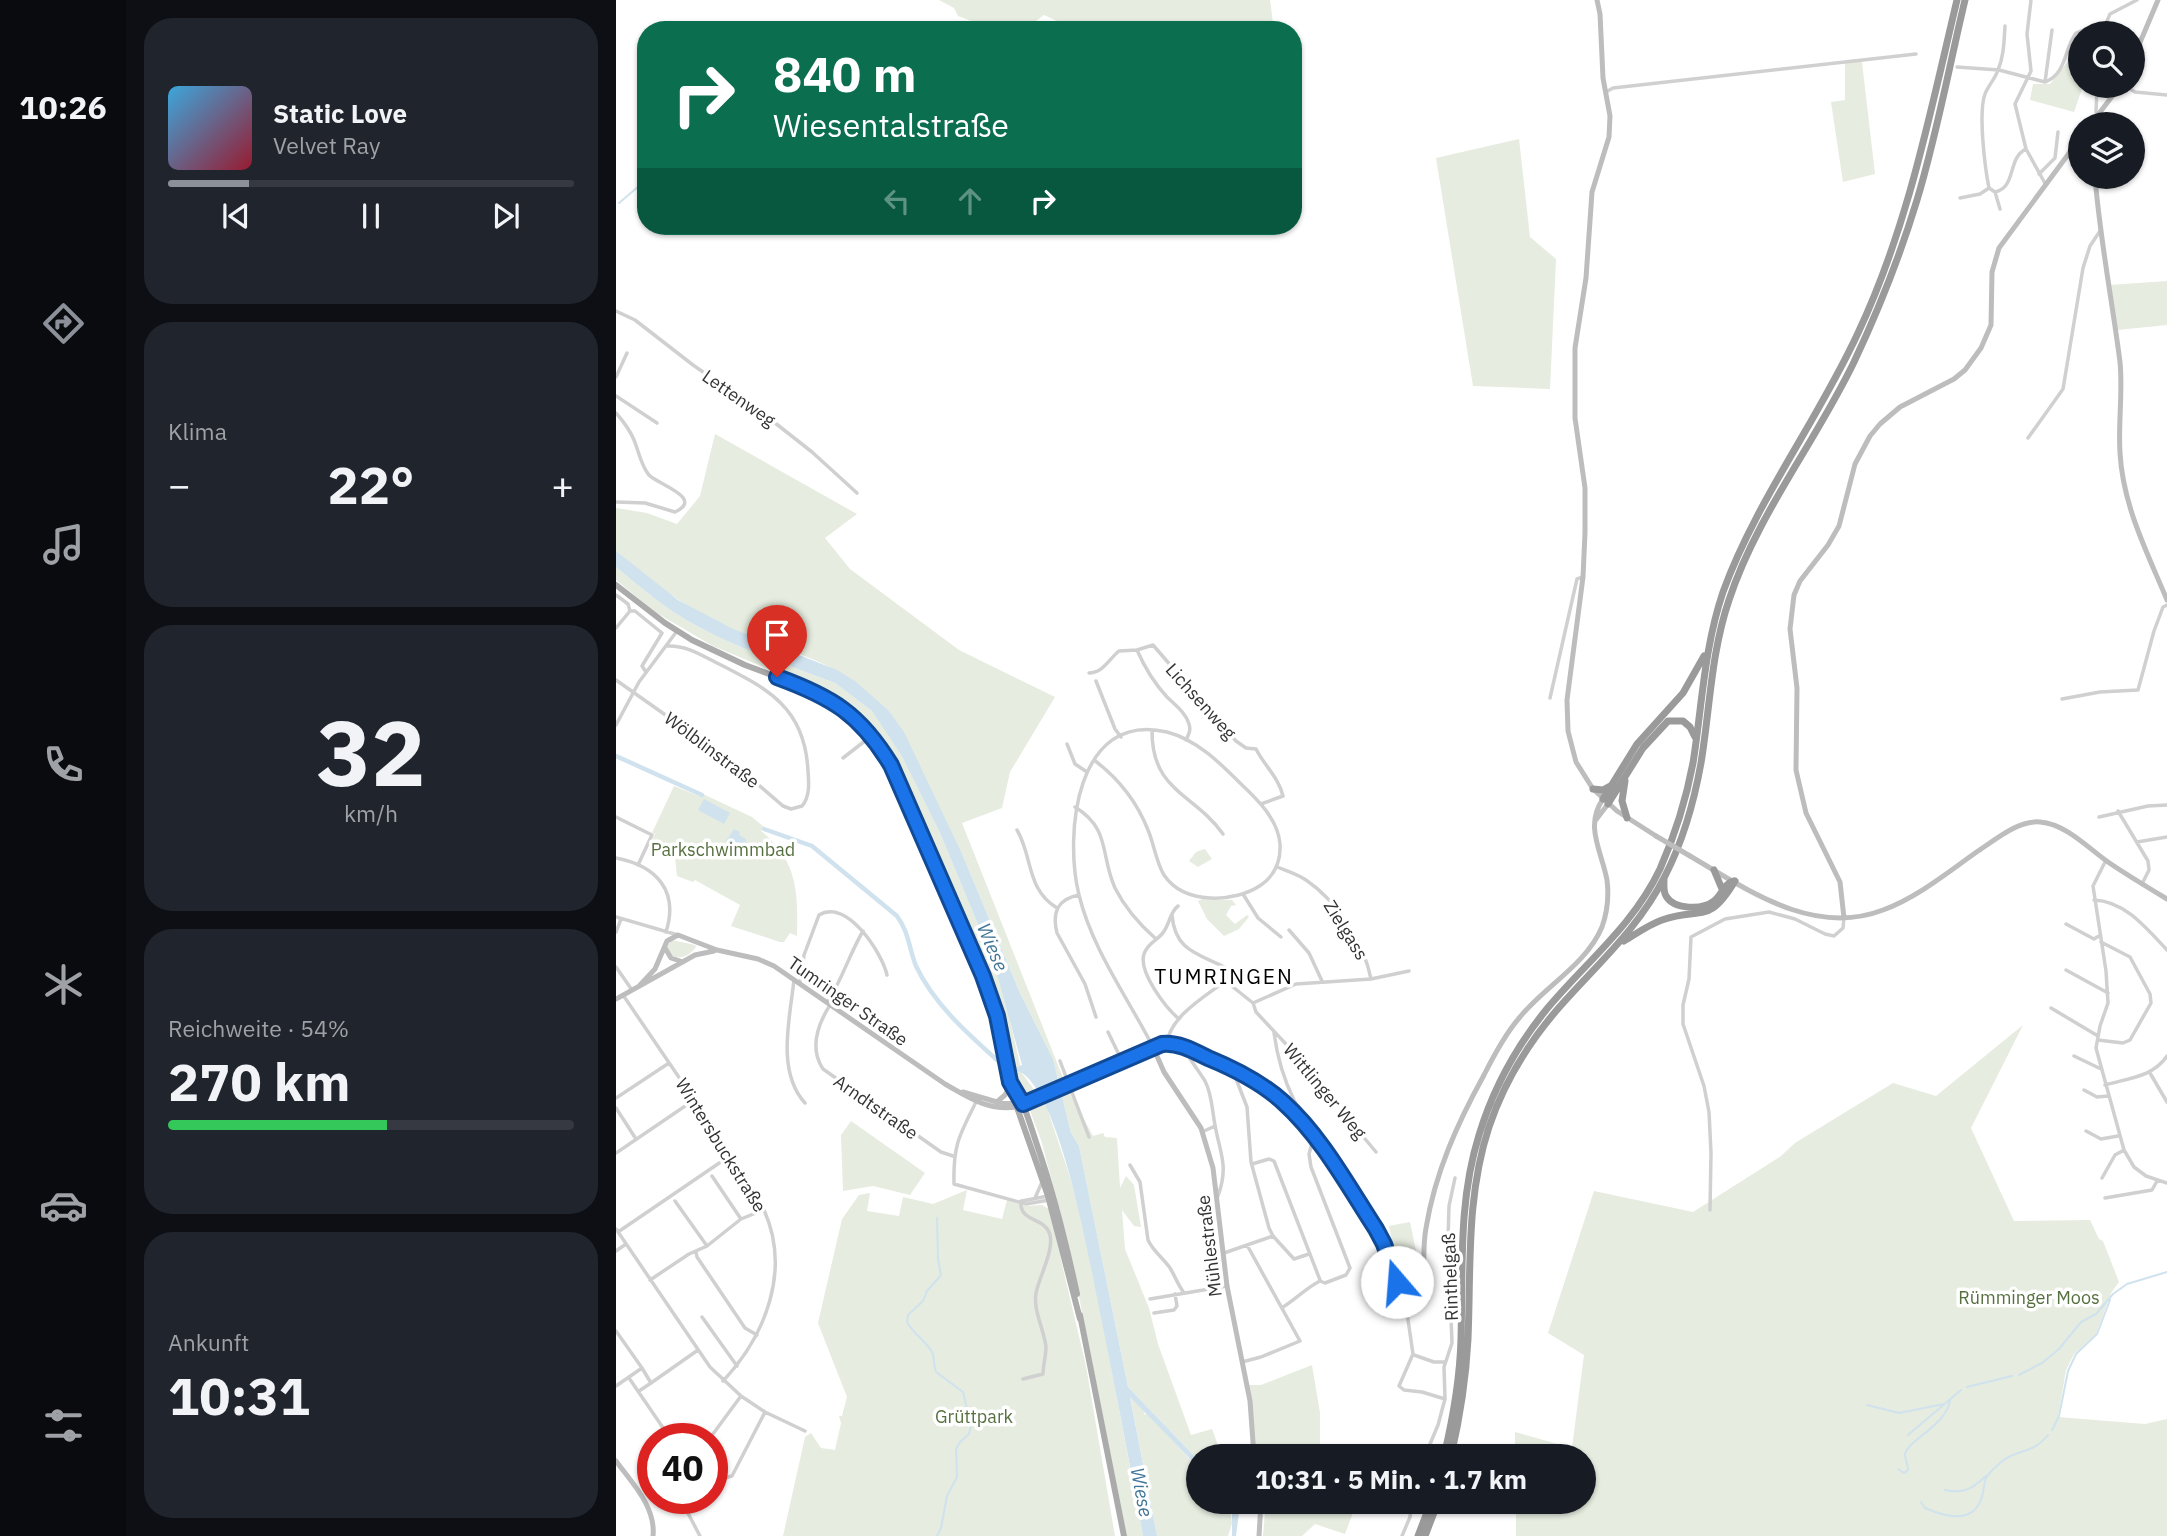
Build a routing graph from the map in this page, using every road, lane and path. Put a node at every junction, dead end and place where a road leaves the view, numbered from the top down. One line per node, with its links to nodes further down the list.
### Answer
1 (1597, 0): 17 (street)
2 (1957, 0): 50 (highway)
3 (1965, 0): 89 (highway)
4 (2031, 0): 15 (street)
5 (2137, 0): 7 (street)
6 (2158, 0): 10 (street)
7 (2107, 21)
8 (2005, 26): 14 (street)
9 (2052, 30): 16 (street)
10 (2145, 31)
11 (2068, 51): 16 (street)
12 (1916, 54): 17 (street)
13 (1957, 67): 14 (street)
14 (1998, 70): 15 (street); 27 (street)
15 (2029, 78): 16 (street); 23 (street)
16 (2045, 82)
17 (1605, 92): 42 (street)
18 (2145, 93): 19 (street)
19 (2167, 94)
20 (2111, 98): 21 (street)
21 (2100, 112)
22 (2058, 132): 25 (street)
23 (2026, 149): 25 (street); 29 (street)
24 (2068, 155): 26 (street)
25 (2039, 174): 26 (street)
26 (2046, 185): 101 (street)
27 (1989, 188): 29 (street); 30 (street)
28 (2096, 189): 32 (street)
29 (1995, 192): 31 (street)
30 (1960, 198)
31 (2000, 209)
32 (2099, 230): 39 (street); 45 (street)
33 (616, 311): 40 (street, Lettenweg)
34 (627, 353): 35 (street)
35 (616, 377)
36 (616, 396): 38 (street)
37 (616, 413): 41 (street)
38 (657, 423)
39 (2028, 438)
40 (857, 493)
41 (616, 502)
42 (1583, 577): 57 (street); 71 (street)
43 (616, 585): 48 (main road)
44 (616, 595): 46 (street)
45 (2167, 602): 58 (street)
46 (630, 611): 47 (street); 52 (street)
47 (616, 628)
48 (677, 631): 49 (street); 61 (main road)
49 (667, 646): 52 (street); 56 (street, Wölblinstraße)
50 (1707, 649): 63 (highway); 70 (highway)
51 (1137, 650): 53 (street); 64 (street); 73 (street, Lichsenweg)
52 (646, 672): 56 (street)
53 (1089, 673)
54 (616, 680): 56 (street, Wölblinstraße)
55 (1096, 681): 62 (street)
56 (633, 692): 59 (street)
57 (1550, 698)
58 (2062, 699)
59 (616, 725)
60 (1152, 731): 62 (street); 64 (street); 81 (street)
61 (872, 736): 66 (street); 153 (main road)
62 (1121, 737): 67 (street)
63 (1696, 738): 69 (highway); 182 (highway)
64 (1186, 740): 73 (street)
65 (1067, 744): 68 (street)
66 (843, 758)
67 (1094, 760): 68 (street); 94 (street)
68 (1087, 772): 75 (street)
69 (1626, 776): 72 (highway); 79 (highway)
70 (1612, 785): 71 (highway); 72 (highway)
71 (1593, 789): 72 (street)
72 (1605, 802): 79 (street); 213 (street)
73 (1261, 804): 87 (street)
74 (2167, 805): 76 (street)
75 (1076, 807): 93 (street); 112 (street)
76 (2118, 811): 78 (street); 83 (street)
77 (616, 817): 86 (street)
78 (2099, 817)
79 (1627, 818): 88 (street, bridge)
80 (1017, 830): 98 (street)
81 (1223, 834)
82 (2167, 837): 83 (street)
83 (2137, 842): 91 (street)
84 (616, 858): 86 (street)
85 (2106, 860): 91 (street); 96 (street); 101 (street)
86 (638, 865): 107 (street)
87 (1277, 867): 94 (street); 125 (street, Zielgass)
88 (1714, 870): 90 (street); 92 (highway)
89 (1664, 879): 92 (highway); 115 (highway)
90 (1735, 881): 92 (highway); 101 (street); 115 (highway)
91 (2142, 884): 95 (street)
92 (1722, 890)
93 (1079, 894): 98 (street); 143 (street)
94 (1243, 894): 111 (street)
95 (2167, 899)
96 (2094, 900): 113 (street); 118 (street)
97 (1178, 906): 99 (street)
98 (1057, 908): 137 (street)
99 (1172, 913): 108 (street); 110 (street)
100 (618, 918): 103 (street, Tumringer Straße); 106 (street)
101 (1843, 918): 196 (street)
102 (2067, 924): 113 (street)
103 (659, 930): 107 (street, Tumringer Straße); 116 (street)
104 (1289, 930): 127 (street)
105 (863, 931): 124 (street); 126 (street); 135 (street, Arndtstraße)
106 (616, 932)
107 (666, 932): 109 (street, Tumringer Straße)
108 (1164, 933): 110 (street); 112 (street)
109 (678, 935): 114 (street, Tumringer Straße); 116 (street)
110 (1177, 937): 128 (street)
111 (1281, 937)
112 (1156, 939): 138 (street)
113 (2100, 939): 131 (street); 141 (street)
114 (701, 944): 117 (street, Tumringer Straße); 119 (street)
115 (1619, 944): 182 (highway)
116 (665, 945): 120 (street); 129 (street)
117 (717, 950): 119 (street, Tumringer Straße); 126 (street, Tumringer Straße)
118 (2167, 950)
119 (695, 955): 120 (street)
120 (683, 962): 129 (street)
121 (616, 967): 130 (street)
122 (2066, 970): 131 (street)
123 (1409, 971): 125 (street)
124 (887, 975)
125 (1371, 979): 127 (street)
126 (797, 981): 135 (street, Tumringer Straße); 163 (street)
127 (1322, 982): 134 (street)
128 (1228, 983): 134 (street); 138 (street)
129 (640, 985): 130 (street)
130 (632, 990): 132 (street)
131 (2108, 993): 141 (street)
132 (623, 995): 133 (street); 149 (street, Wintersbuckstraße)
133 (616, 999)
134 (1253, 1003): 139 (street)
135 (829, 1004): 159 (street, Tumringer Straße); 179 (street, Arndtstraße)
136 (2052, 1008): 141 (street)
137 (1096, 1017)
138 (1179, 1019): 142 (street)
139 (1273, 1031): 171 (street); 176 (street, Wittlinger Weg)
140 (1108, 1032): 148 (street)
141 (2098, 1038): 151 (street)
142 (1167, 1043): 143 (street); 144 (street)
143 (1153, 1047): 148 (street); 170 (street, Mühlestraße)
144 (1190, 1052): 150 (street); 168 (street)
145 (2074, 1056): 151 (street)
146 (2167, 1056): 152 (street)
147 (1060, 1061): 154 (street)
148 (1122, 1061): 154 (street)
149 (669, 1063): 158 (street); 160 (street, Wintersbuckstraße)
150 (1233, 1069): 171 (street); 180 (street)
151 (2101, 1069): 155 (street)
152 (2150, 1073): 155 (street); 162 (street)
153 (1010, 1083): 161 (street); 164 (main road)
154 (1068, 1084): 164 (street); 173 (street)
155 (2105, 1085): 157 (street)
156 (2084, 1090): 157 (street)
157 (2108, 1096): 172 (street)
158 (616, 1098)
159 (977, 1099): 161 (street, Tumringer Straße); 166 (street, Tumringer Straße); 179 (street)
160 (694, 1100): 174 (street); 178 (street, Wintersbuckstraße)
161 (997, 1102): 164 (street, Tumringer Straße)
162 (2167, 1102)
163 (805, 1103)
164 (1018, 1105): 166 (street, Tumringer Straße); 167 (main road); 190 (main road)
165 (616, 1108): 174 (street)
166 (1003, 1109): 167 (street)
167 (1020, 1119): 186 (main road)
168 (1215, 1126): 170 (street); 189 (street)
169 (2087, 1131): 172 (street)
170 (1202, 1132): 189 (street, Mühlestraße)
171 (1312, 1134): 208 (street); 213 (street)
172 (2119, 1136): 175 (street)
173 (1088, 1137)
174 (636, 1139): 177 (street)
175 (2123, 1150): 185 (street); 187 (street)
176 (1376, 1152)
177 (616, 1153)
178 (731, 1155): 195 (street, Wintersbuckstraße); 198 (street)
179 (953, 1156): 194 (street)
180 (1252, 1164): 199 (street); 206 (street)
181 (1130, 1165): 210 (street)
182 (1473, 1175): 233 (highway)
183 (712, 1176): 197 (street)
184 (1455, 1178): 221 (street, Rinthelgaß)
185 (2102, 1178)
186 (1043, 1180): 190 (main road); 192 (street)
187 (2157, 1181): 188 (street); 191 (street)
188 (2167, 1183)
189 (1218, 1196): 205 (street, Mühlestraße)
190 (1050, 1198): 192 (street); 194 (street); 251 (main road)
191 (2105, 1198)
192 (1034, 1199): 194 (street)
193 (675, 1201): 202 (street)
194 (1021, 1201): 226 (street)
195 (764, 1210): 197 (street); 218 (street, Wintersbuckstraße)
196 (1710, 1210)
197 (741, 1219): 202 (street)
198 (617, 1231): 200 (street)
199 (1273, 1236): 201 (street); 206 (street)
200 (626, 1244): 203 (street); 207 (street)
201 (1247, 1245): 205 (street); 214 (street)
202 (707, 1246): 204 (street)
203 (616, 1251)
204 (696, 1252): 207 (street); 218 (street)
205 (1224, 1253): 209 (street, Mühlestraße)
206 (1308, 1254): 208 (street)
207 (650, 1280): 219 (street)
208 (1320, 1281): 214 (street)
209 (1227, 1286): 210 (street); 222 (street, Mühlestraße)
210 (1184, 1293): 211 (street)
211 (1175, 1294): 212 (street); 215 (street)
212 (1150, 1299)
213 (1405, 1299): 220 (street)
214 (1283, 1307): 222 (street)
215 (1154, 1313)
216 (702, 1317): 223 (street)
217 (616, 1331): 224 (street)
218 (757, 1335): 223 (street, Wintersbuckstraße)
219 (698, 1350): 227 (street); 228 (street)
220 (1413, 1354): 221 (street); 232 (street)
221 (1445, 1362): 232 (street, Rinthelgaß)
222 (1242, 1363): 238 (street, Mühlestraße)
223 (737, 1366): 227 (street, Wintersbuckstraße)
224 (642, 1368): 225 (street); 228 (street)
225 (629, 1378): 229 (street); 230 (street)
226 (1023, 1379)
227 (723, 1381): 231 (street)
228 (652, 1383): 230 (street)
229 (616, 1387)
230 (639, 1391): 235 (street)
231 (741, 1396): 234 (street); 236 (street)
232 (1445, 1399): 239 (street, Rinthelgaß)
233 (1458, 1406): 240 (highway); 241 (highway)
234 (765, 1412): 237 (street); 243 (street)
235 (660, 1423)
236 (721, 1423)
237 (805, 1431)
238 (1253, 1444)
239 (1430, 1444)
240 (1447, 1444)
241 (1453, 1444)
242 (616, 1461): 249 (street)
243 (728, 1477)
244 (688, 1514): 250 (street)
245 (1260, 1514): 252 (street)
246 (1410, 1514): 253 (street)
247 (1426, 1514): 254 (highway)
248 (1433, 1514): 255 (highway)
249 (653, 1536)
250 (700, 1536)
251 (1124, 1536)
252 (1259, 1536)
253 (1402, 1536)
254 (1418, 1536)
255 (1425, 1536)

